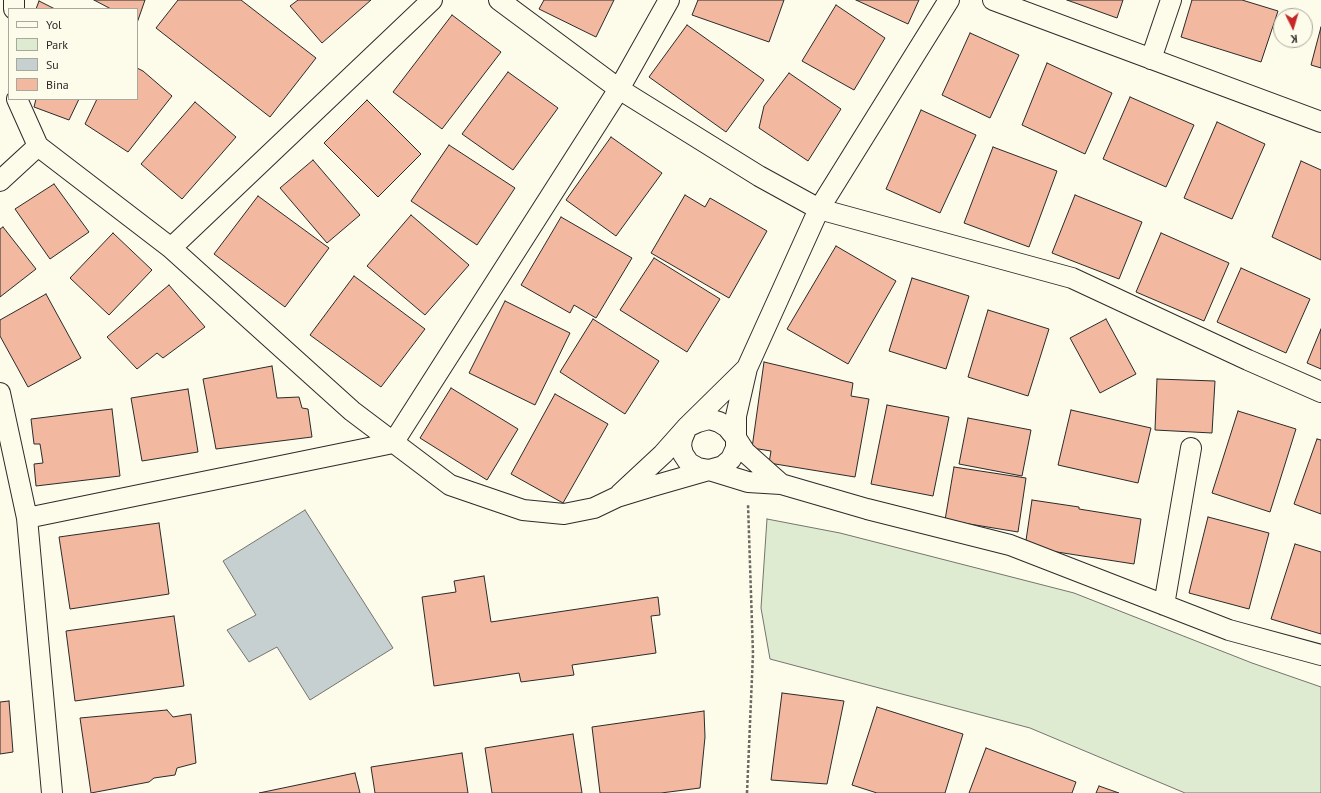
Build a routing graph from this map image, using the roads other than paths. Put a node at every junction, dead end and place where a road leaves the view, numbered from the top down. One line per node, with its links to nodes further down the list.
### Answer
1 (432, 0): 14 (street)
2 (499, 0): 8 (street)
3 (669, 0): 8 (street)
4 (949, 0): 13 (street)
5 (993, 0): 7 (street)
6 (1170, 0): 7 (street)
7 (1151, 59): 10 (street)
8 (619, 89): 13 (street); 20 (street)
9 (17, 100): 11 (street)
10 (1321, 122)
11 (38, 146): 12 (street); 14 (street)
12 (0, 181)
13 (819, 209): 15 (street); 16 (street)
14 (171, 248): 20 (street)
15 (747, 368): 18 (street); 19 (street)
16 (1321, 392)
17 (0, 393): 25 (street)
18 (687, 427): 19 (street); 22 (street); 24 (street)
19 (736, 438): 22 (street); 23 (street)
20 (393, 443): 24 (street); 25 (street)
21 (1191, 448): 26 (street)
22 (709, 470): 23 (street); 24 (street)
23 (781, 484): 26 (street)
24 (617, 497)
25 (27, 518): 28 (street)
26 (1164, 605): 27 (street)
27 (1321, 655)
28 (52, 793)

